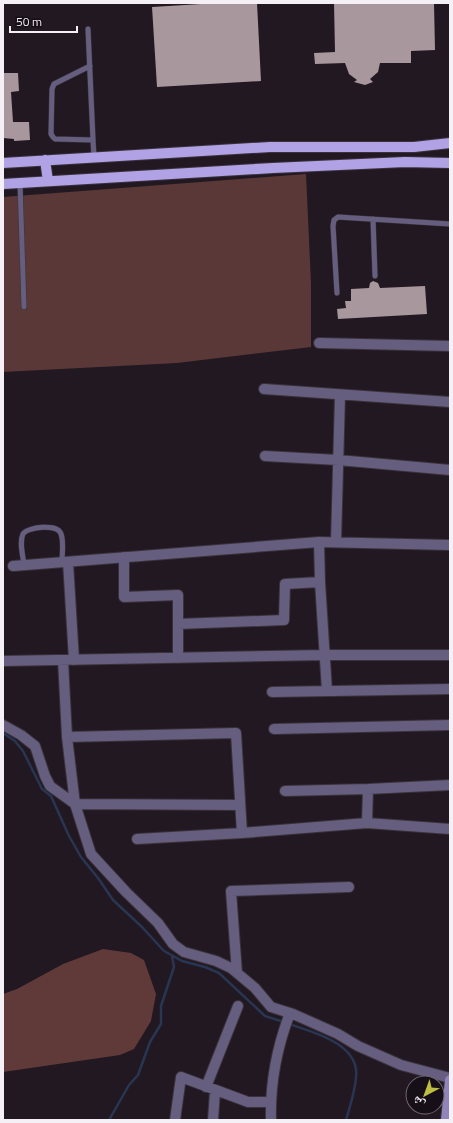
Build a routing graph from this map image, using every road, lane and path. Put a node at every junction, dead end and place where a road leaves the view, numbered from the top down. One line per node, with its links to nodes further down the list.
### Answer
1 (88, 29): 2 (lane)
2 (90, 66): 3 (lane); 3 (lane)
3 (93, 140): 5 (lane)
4 (450, 143): 5 (main road)
5 (94, 157): 6 (main road)
6 (45, 160): 7 (main road); 9 (main road)
7 (3, 163)
8 (450, 163): 9 (main road)
9 (48, 181): 10 (main road)
10 (20, 183): 11 (main road); 16 (lane)
11 (3, 184)
12 (373, 219): 13 (lane); 14 (lane); 15 (lane)
13 (450, 224)
14 (375, 276)
15 (337, 293)
16 (24, 307)
17 (319, 343): 18 (street)
18 (450, 346)
19 (264, 389): 20 (street)
20 (340, 395): 21 (street); 23 (street)
21 (450, 402)
22 (265, 456): 23 (street)
23 (338, 460): 24 (street); 26 (street)
24 (450, 470)
25 (319, 542): 26 (street); 28 (street); 32 (street)
26 (336, 542): 27 (street)
27 (450, 545)
28 (124, 558): 29 (street); 33 (street)
29 (65, 562): 30 (street); 30 (lane); 38 (street)
30 (24, 565): 31 (street)
31 (13, 566)
32 (320, 582): 33 (street); 34 (street)
33 (178, 624): 36 (street)
34 (325, 655): 35 (street); 36 (street); 41 (street)
35 (450, 655)
36 (178, 658): 38 (street)
37 (63, 660): 38 (street); 39 (street); 46 (street)
38 (74, 660)
39 (3, 661)
40 (450, 690): 41 (street)
41 (327, 691): 42 (street)
42 (272, 692)
43 (3, 725): 50 (street)
44 (450, 725): 45 (street)
45 (274, 729)
46 (67, 737): 50 (street); 51 (street)
47 (450, 785): 48 (street)
48 (368, 789): 49 (street); 52 (street)
49 (285, 791)
50 (75, 804): 51 (street); 57 (street)
51 (240, 805): 54 (street)
52 (367, 823): 53 (street); 54 (street)
53 (450, 829)
54 (242, 833): 55 (street)
55 (137, 839)
56 (349, 887): 57 (street)
57 (237, 973): 59 (street)
58 (238, 1006): 61 (street)
59 (289, 1015): 60 (street); 63 (street)
60 (450, 1079): 67 (main road)
61 (206, 1087): 62 (street); 64 (street)
62 (215, 1090): 63 (street); 65 (street)
63 (270, 1102): 66 (street)
64 (175, 1120)
65 (212, 1120)
66 (271, 1120)
67 (446, 1120)

